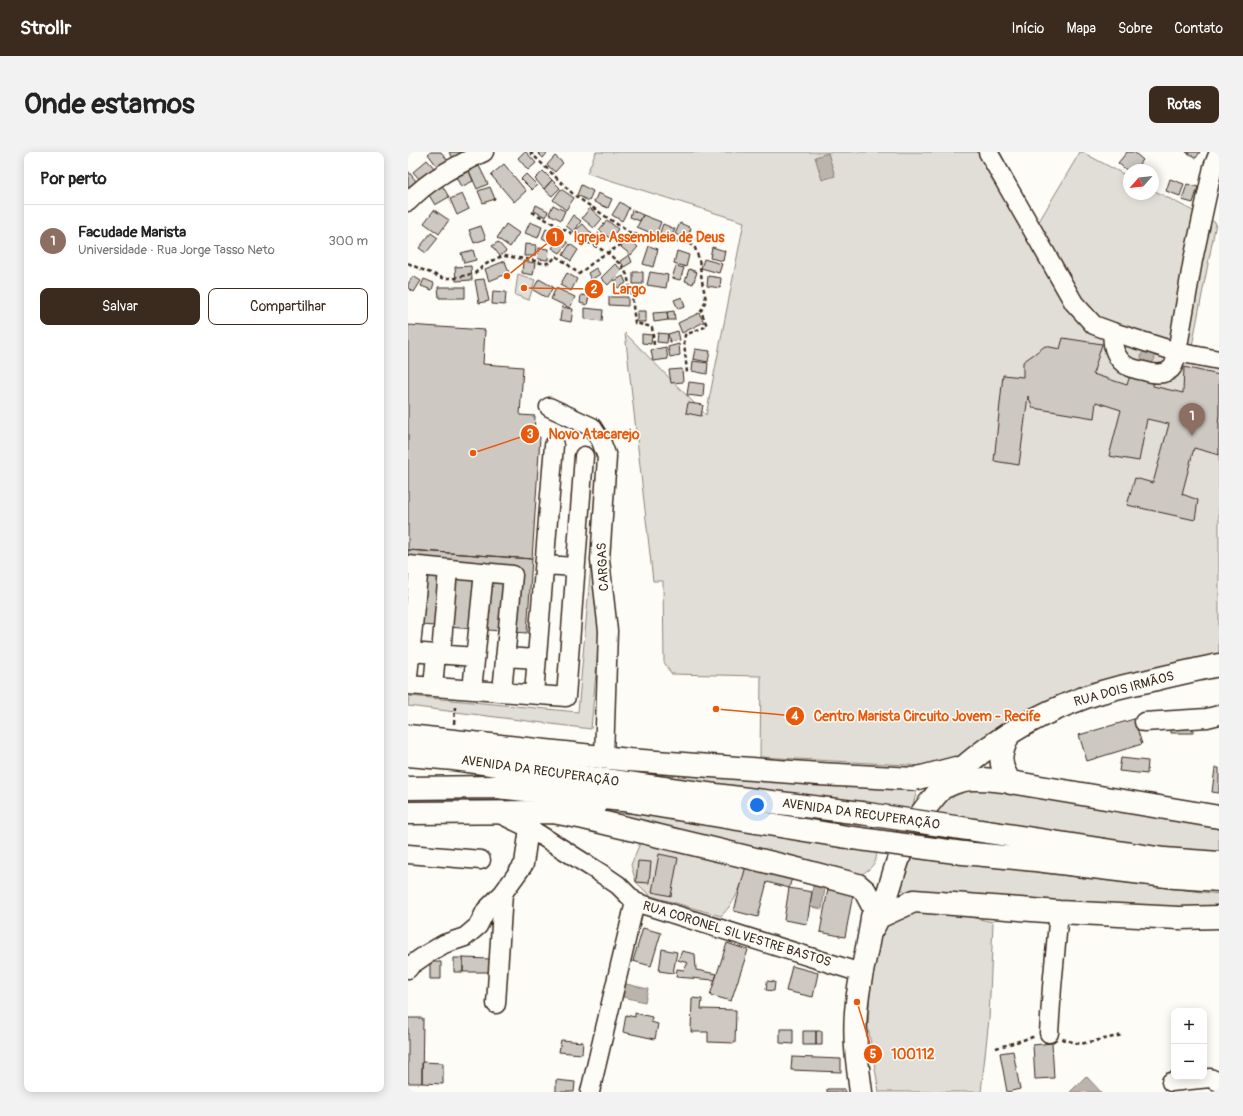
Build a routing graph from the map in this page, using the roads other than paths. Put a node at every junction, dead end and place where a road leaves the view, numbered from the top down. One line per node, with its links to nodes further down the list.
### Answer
1 (484, 152): 4 (street)
2 (988, 152): 5 (street)
3 (1219, 152): 6 (street)
4 (408, 202)
5 (1113, 332): 6 (street); 6 (street)
6 (1178, 352): 7 (street)
7 (1219, 360)
8 (549, 407): 34 (street, CARGAS)
9 (554, 445): 11 (street)
10 (584, 456): 13 (street)
11 (544, 565): 13 (street); 20 (street)
12 (413, 566): 14 (street); 16 (street); 17 (street)
13 (575, 567): 28 (street)
14 (448, 569): 15 (street); 18 (street)
15 (484, 572): 19 (street); 21 (street)
16 (408, 607)
17 (410, 652): 18 (street); 23 (street)
18 (438, 654): 19 (street); 25 (street)
19 (475, 660): 21 (street); 26 (street)
20 (537, 660): 21 (street); 28 (street)
21 (505, 661): 27 (street)
22 (1219, 665): 31 (main road, RUA DOIS IRMÃOS)
23 (408, 676)
24 (408, 685): 25 (street)
25 (433, 687): 26 (street)
26 (472, 690): 27 (street)
27 (502, 692): 28 (street)
28 (534, 694)
29 (1219, 715): 30 (street)
30 (1144, 722)
31 (1009, 734): 35 (main road, RUA DOIS IRMÃOS); 37 (main road)
32 (408, 736): 34 (main road, AVENIDA DA RECUPERAÇÃO)
33 (408, 755): 49 (main road, AVENIDA DA RECUPERAÇÃO, bridge)
34 (604, 758): 36 (main road, AVENIDA DA RECUPERAÇÃO)
35 (964, 764): 36 (main road, RUA DOIS IRMÃOS); 39 (main road, RUA DOIS IRMÃOS); 40 (main road, RUA DOIS IRMÃOS)
36 (914, 779): 40 (main road)
37 (1011, 783): 39 (main road); 45 (main road)
38 (408, 788): 41 (main road, AVENIDA DA RECUPERAÇÃO)
39 (942, 789): 50 (main road, RUA DOIS IRMÃOS)
40 (922, 799): 50 (main road, RUA DOIS IRMÃOS)
41 (622, 800): 43 (main road); 51 (main road, AVENIDA DA RECUPERAÇÃO, bridge)
42 (495, 812): 43 (main road); 44 (main road); 46 (street, RUA CORONEL SILVESTRE BASTOS)
43 (553, 812): 52 (main road)
44 (408, 813)
45 (1219, 817)
46 (529, 828): 53 (street); 55 (street, RUA CORONEL SILVESTRE BASTOS)
47 (408, 854): 48 (street)
48 (481, 860)
49 (1219, 863)
50 (885, 878): 52 (main road); 54 (main road); 58 (main road, RUA DOIS IRMÃOS)
51 (1219, 880)
52 (856, 885): 58 (main road)
53 (503, 893): 59 (street); 61 (street)
54 (914, 901): 56 (main road); 58 (main road)
55 (635, 902): 60 (street, RUA CORONEL SILVESTRE BASTOS); 65 (street)
56 (1060, 912): 57 (main road); 62 (street)
57 (1219, 917)
58 (874, 918): 60 (main road, RUA DOIS IRMÃOS)
59 (408, 969)
60 (861, 973): 66 (main road, RUA DOIS IRMÃOS)
61 (496, 1004)
62 (1050, 1033)
63 (1171, 1082): 64 (street)
64 (1219, 1082)
65 (590, 1092)
66 (861, 1092)

